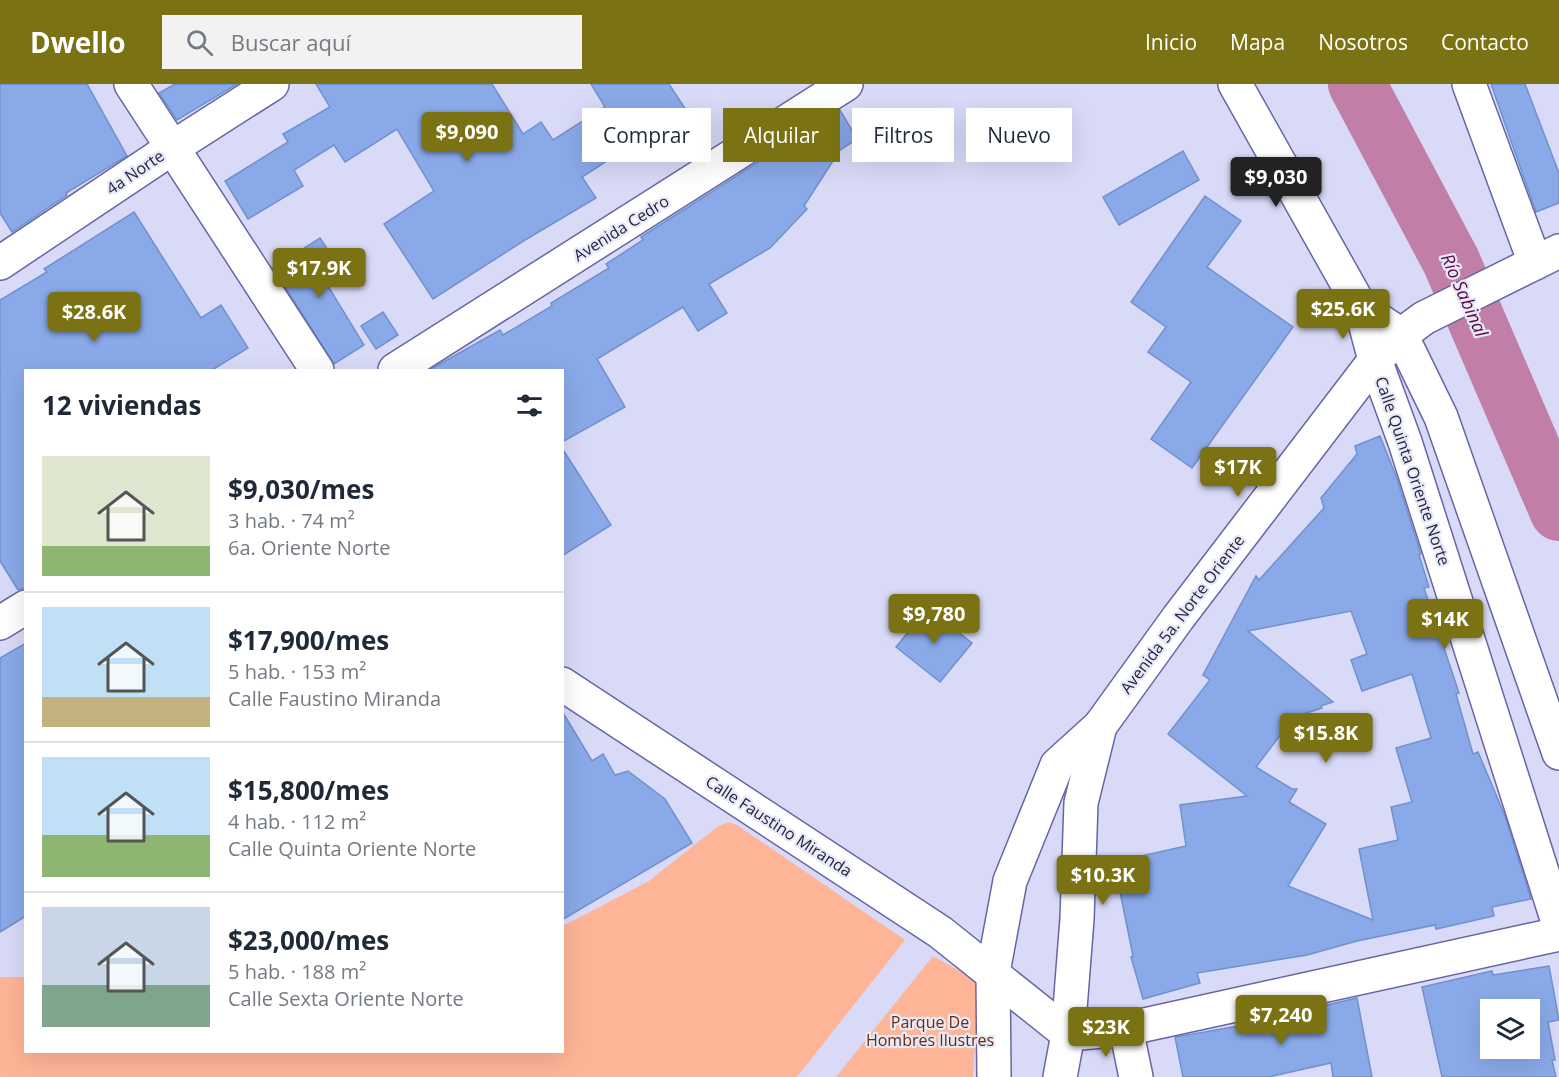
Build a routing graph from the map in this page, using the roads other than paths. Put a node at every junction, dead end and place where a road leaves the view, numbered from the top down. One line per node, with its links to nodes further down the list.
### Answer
1 (131, 84): 6 (street)
2 (272, 84): 6 (street, 4a Norte)
3 (846, 84): 13 (street, Avenida Cedro)
4 (1235, 84): 9 (street)
5 (1469, 84): 8 (street)
6 (172, 148): 7 (street, 4a Norte); 12 (street)
7 (0, 263)
8 (1535, 263): 10 (street, Avenida 5a. Norte Oriente)
9 (1361, 308): 10 (street); 11 (street, Calle Quinta Oriente Norte)
10 (1413, 326): 11 (street, Avenida 5a. Norte Oriente); 18 (street)
11 (1375, 360): 17 (street, Avenida 5a. Norte Oriente); 19 (street, Calle Quinta Oriente Norte)
12 (316, 369)
13 (397, 369)
14 (24, 608): 15 (street)
15 (0, 623)
16 (564, 685): 21 (street, Calle Faustino Miranda)
17 (1100, 726): 21 (street); 23 (street)
18 (1559, 753)
19 (1559, 925)
20 (1559, 934): 22 (street)
21 (993, 972): 23 (street, Calle Faustino Miranda); 24 (street)
22 (1126, 1029): 23 (street); 26 (street)
23 (1068, 1034): 25 (street)
24 (994, 1077)
25 (1060, 1077)
26 (1136, 1077)

